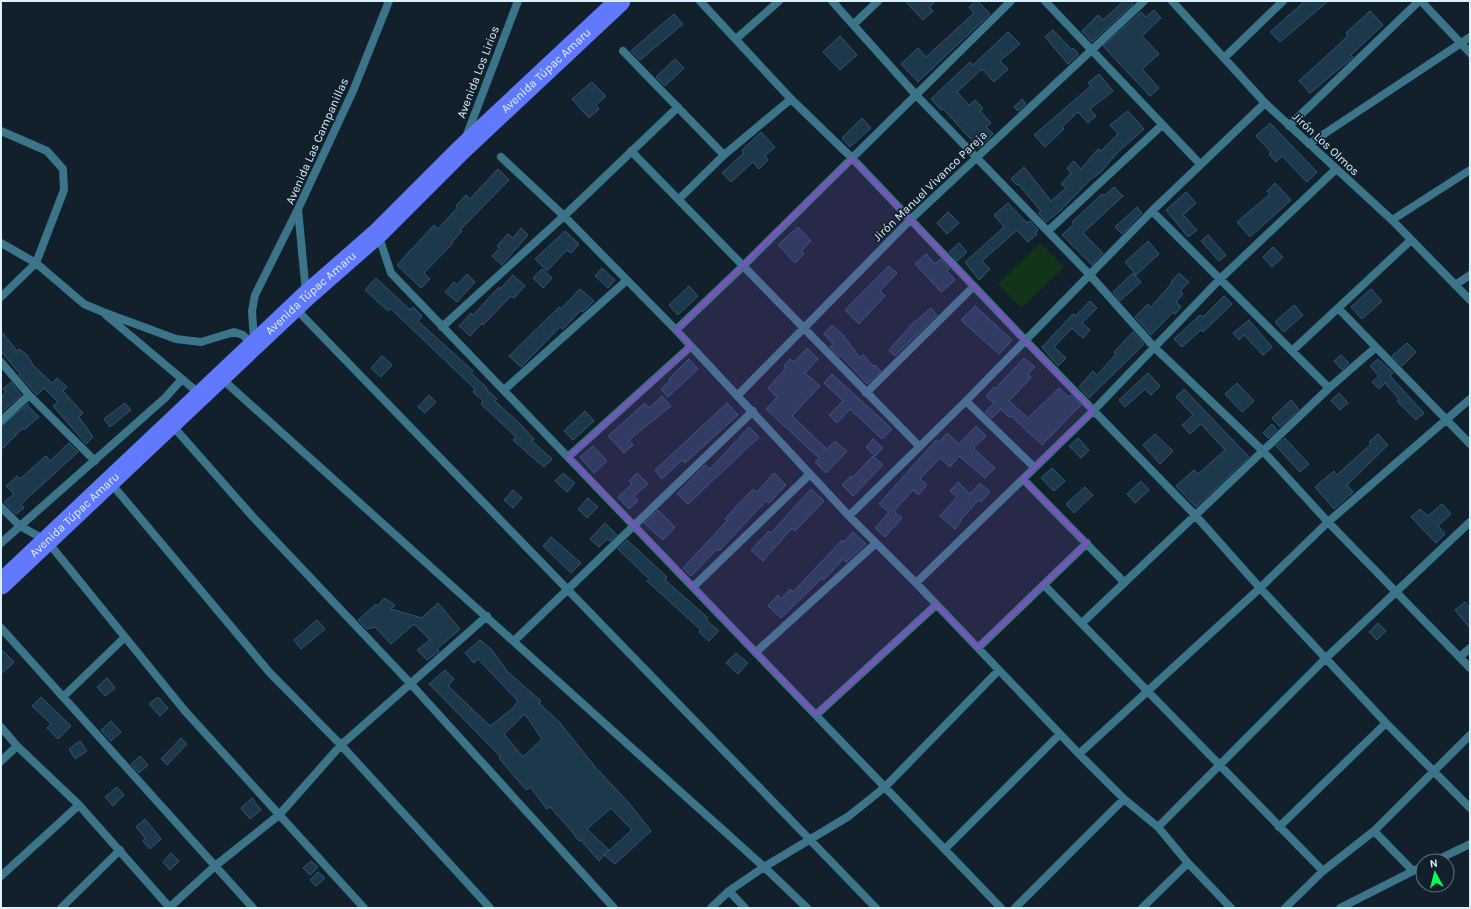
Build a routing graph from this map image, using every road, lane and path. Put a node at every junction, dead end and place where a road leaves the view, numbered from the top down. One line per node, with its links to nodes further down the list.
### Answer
1 (389, 1): 40 (street, Avenida Las Campanillas)
2 (518, 1): 30 (street, Avenida Los Lirios)
3 (620, 1): 30 (main road, Avenida Túpac Amaru)
4 (700, 1): 16 (street)
5 (779, 1): 16 (street)
6 (832, 1): 14 (street)
7 (878, 1): 14 (street)
8 (1011, 1): 22 (street)
9 (1045, 1): 18 (street)
10 (1144, 1): 18 (street, Jirón Manuel Vivanco Pareja)
11 (1172, 1): 21 (street, Jirón Los Olmos)
12 (1283, 1): 21 (street)
13 (1420, 1): 17 (street); 27 (street)
14 (854, 24): 22 (street)
15 (1470, 37): 17 (street)
16 (736, 39): 23 (street)
17 (1461, 42): 20 (street); 29 (street)
18 (1092, 50): 26 (street); 35 (street, Jirón Manuel Vivanco Pareja)
19 (623, 51): 25 (street)
20 (1470, 53)
21 (1224, 58): 24 (street, Jirón Los Olmos)
22 (916, 95): 34 (street); 35 (street)
23 (791, 99): 32 (street); 34 (street)
24 (1265, 103): 27 (street, Jirón Los Olmos); 36 (street)
25 (678, 107): 31 (street); 32 (street)
26 (1162, 125): 36 (street); 45 (street)
27 (1289, 126): 29 (street, Jirón Los Olmos)
28 (1, 131): 49 (street)
29 (1309, 144): 37 (street, Jirón Los Olmos)
30 (460, 151): 46 (main road, Avenida Túpac Amaru)
31 (632, 151): 39 (street); 42 (street)
32 (724, 155): 39 (street)
33 (501, 156): 42 (street)
34 (852, 158): 43 (street); 50 (street)
35 (977, 158): 43 (street, Jirón Manuel Vivanco Pareja); 45 (street)
36 (1200, 164): 41 (street)
37 (1335, 170): 44 (street, Jirón Los Olmos); 54 (street)
38 (1470, 170): 44 (street)
39 (679, 200): 50 (street)
40 (298, 209): 59 (street, Avenida Las Campanillas); 66 (street)
41 (1152, 211): 51 (street); 54 (street)
42 (564, 216): 53 (street); 62 (street)
43 (911, 219): 56 (street); 63 (street, Jirón Manuel Vivanco Pareja)
44 (1392, 220): 47 (street, Jirón Los Olmos)
45 (1048, 231): 51 (street)
46 (378, 233): 59 (main road, Avenida Túpac Amaru); 62 (street)
47 (1411, 240): 55 (street, Jirón Los Olmos); 60 (street)
48 (1, 243): 49 (street)
49 (36, 262): 57 (street); 61 (street)
50 (742, 267): 63 (street); 64 (street)
51 (1089, 274): 65 (street); 68 (street)
52 (1470, 275): 55 (street)
53 (627, 280): 64 (street); 75 (street)
54 (1219, 280): 68 (street); 70 (street)
55 (1455, 285): 58 (street, Jirón Los Olmos)
56 (974, 286): 65 (street); 76 (street)
57 (1, 297)
58 (1470, 300)
59 (300, 302): 66 (main road, Avenida Túpac Amaru); 113 (street)
60 (1338, 308): 69 (street); 70 (street)
61 (103, 312): 66 (street); 73 (street)
62 (442, 327): 75 (street)
63 (802, 328): 76 (street); 79 (street, Jirón Manuel Vivanco Pareja)
64 (676, 330): 67 (street)
65 (1024, 340): 81 (street); 82 (street)
66 (254, 345): 72 (main road, Avenida Túpac Amaru)
67 (691, 346): 79 (street); 90 (street)
68 (1154, 347): 82 (street); 89 (street)
69 (1375, 348): 74 (street); 84 (street)
70 (1292, 351): 74 (street)
71 (1, 362): 77 (street)
72 (220, 377): 78 (main road, Avenida Túpac Amaru); 116 (street)
73 (182, 379): 78 (street); 91 (street)
74 (1329, 388): 89 (street)
75 (504, 390): 90 (street)
76 (866, 393): 88 (street)
77 (29, 395): 85 (street); 91 (street)
78 (201, 395): 86 (main road, Avenida Túpac Amaru)
79 (738, 395): 83 (street)
80 (1470, 399): 84 (street)
81 (966, 401): 88 (street); 92 (street)
82 (1093, 410): 92 (street); 98 (street)
83 (753, 411): 93 (street); 101 (street)
84 (1446, 419): 87 (street); 99 (street)
85 (1, 421)
86 (171, 424): 95 (main road, Avenida Túpac Amaru); 128 (street)
87 (1470, 444)
88 (919, 446): 97 (street)
89 (1263, 451): 98 (street); 99 (street)
90 (568, 456): 101 (street)
91 (95, 461): 102 (street)
92 (1034, 467): 94 (street)
93 (810, 474): 97 (street); 111 (street)
94 (1024, 479): 106 (street); 108 (street)
95 (110, 481): 103 (main road, Avenida Túpac Amaru); 136 (street)
96 (1, 508): 102 (street)
97 (849, 516): 105 (street)
98 (1196, 516): 107 (street); 112 (street)
99 (1328, 522): 112 (street); 114 (street)
100 (1470, 522): 114 (street)
101 (634, 525): 111 (street); 113 (street)
102 (20, 526): 103 (street); 104 (street)
103 (47, 540): 109 (main road, Avenida Túpac Amaru); 119 (street)
104 (1, 543)
105 (876, 543): 108 (street); 123 (street)
106 (1087, 544): 107 (street); 110 (street)
107 (1124, 582): 117 (street)
108 (916, 583): 115 (street)
109 (1, 584)
110 (1044, 585): 117 (street); 121 (street)
111 (693, 587): 123 (street)
112 (1260, 588): 125 (street); 129 (street)
113 (567, 590): 120 (street); 150 (street)
114 (1396, 590): 124 (street); 125 (street)
115 (936, 605): 121 (street); 131 (street)
116 (486, 616): 120 (street); 128 (street)
117 (1082, 623): 129 (street)
118 (1, 628): 130 (street)
119 (125, 637): 130 (street); 146 (street)
120 (514, 641): 157 (street)
121 (978, 648): 127 (street)
122 (1470, 648): 124 (street)
123 (756, 652): 131 (street)
124 (1460, 657): 126 (street)
125 (1326, 658): 132 (street); 140 (street)
126 (1470, 668)
127 (999, 670): 134 (street); 142 (street)
128 (410, 684): 136 (street); 167 (street)
129 (1148, 690): 138 (street); 140 (street)
130 (63, 697): 156 (street)
131 (816, 715): 142 (street)
132 (1386, 723): 141 (street); 147 (street)
133 (1, 727): 137 (street)
134 (1060, 734): 138 (street); 152 (street)
135 (1470, 735): 141 (street)
136 (341, 745): 146 (street); 166 (street)
137 (17, 746): 139 (street); 144 (street)
138 (1079, 754): 143 (street)
139 (1, 762)
140 (1220, 764): 147 (street); 148 (street)
141 (1434, 773): 145 (street); 149 (street)
142 (885, 787): 150 (street); 152 (street)
143 (1124, 799): 148 (street); 173 (street)
144 (79, 805): 153 (street); 160 (street)
145 (1470, 808)
146 (279, 815): 156 (street); 165 (street)
147 (1280, 826): 158 (street)
148 (1158, 827): 155 (street)
149 (1374, 830): 158 (street); 159 (street)
150 (810, 840): 157 (street); 171 (street)
151 (1470, 844): 154 (street)
152 (945, 849): 172 (street)
153 (120, 850): 162 (street); 163 (street)
154 (1451, 853)
155 (1188, 863): 174 (street); 175 (street)
156 (215, 866): 163 (street); 164 (street)
157 (764, 867): 161 (street); 170 (street)
158 (1323, 871): 176 (street)
159 (1413, 871): 177 (street)
160 (1, 876)
161 (729, 891): 168 (street); 169 (street)
162 (61, 908)
163 (170, 908)
164 (253, 908)
165 (364, 908)
166 (490, 908)
167 (614, 908)
168 (711, 908)
169 (745, 908)
170 (807, 908)
171 (876, 908)
172 (1001, 908)
173 (1015, 908)
174 (1142, 908)
175 (1232, 908)
176 (1285, 908)
177 (1340, 908)

